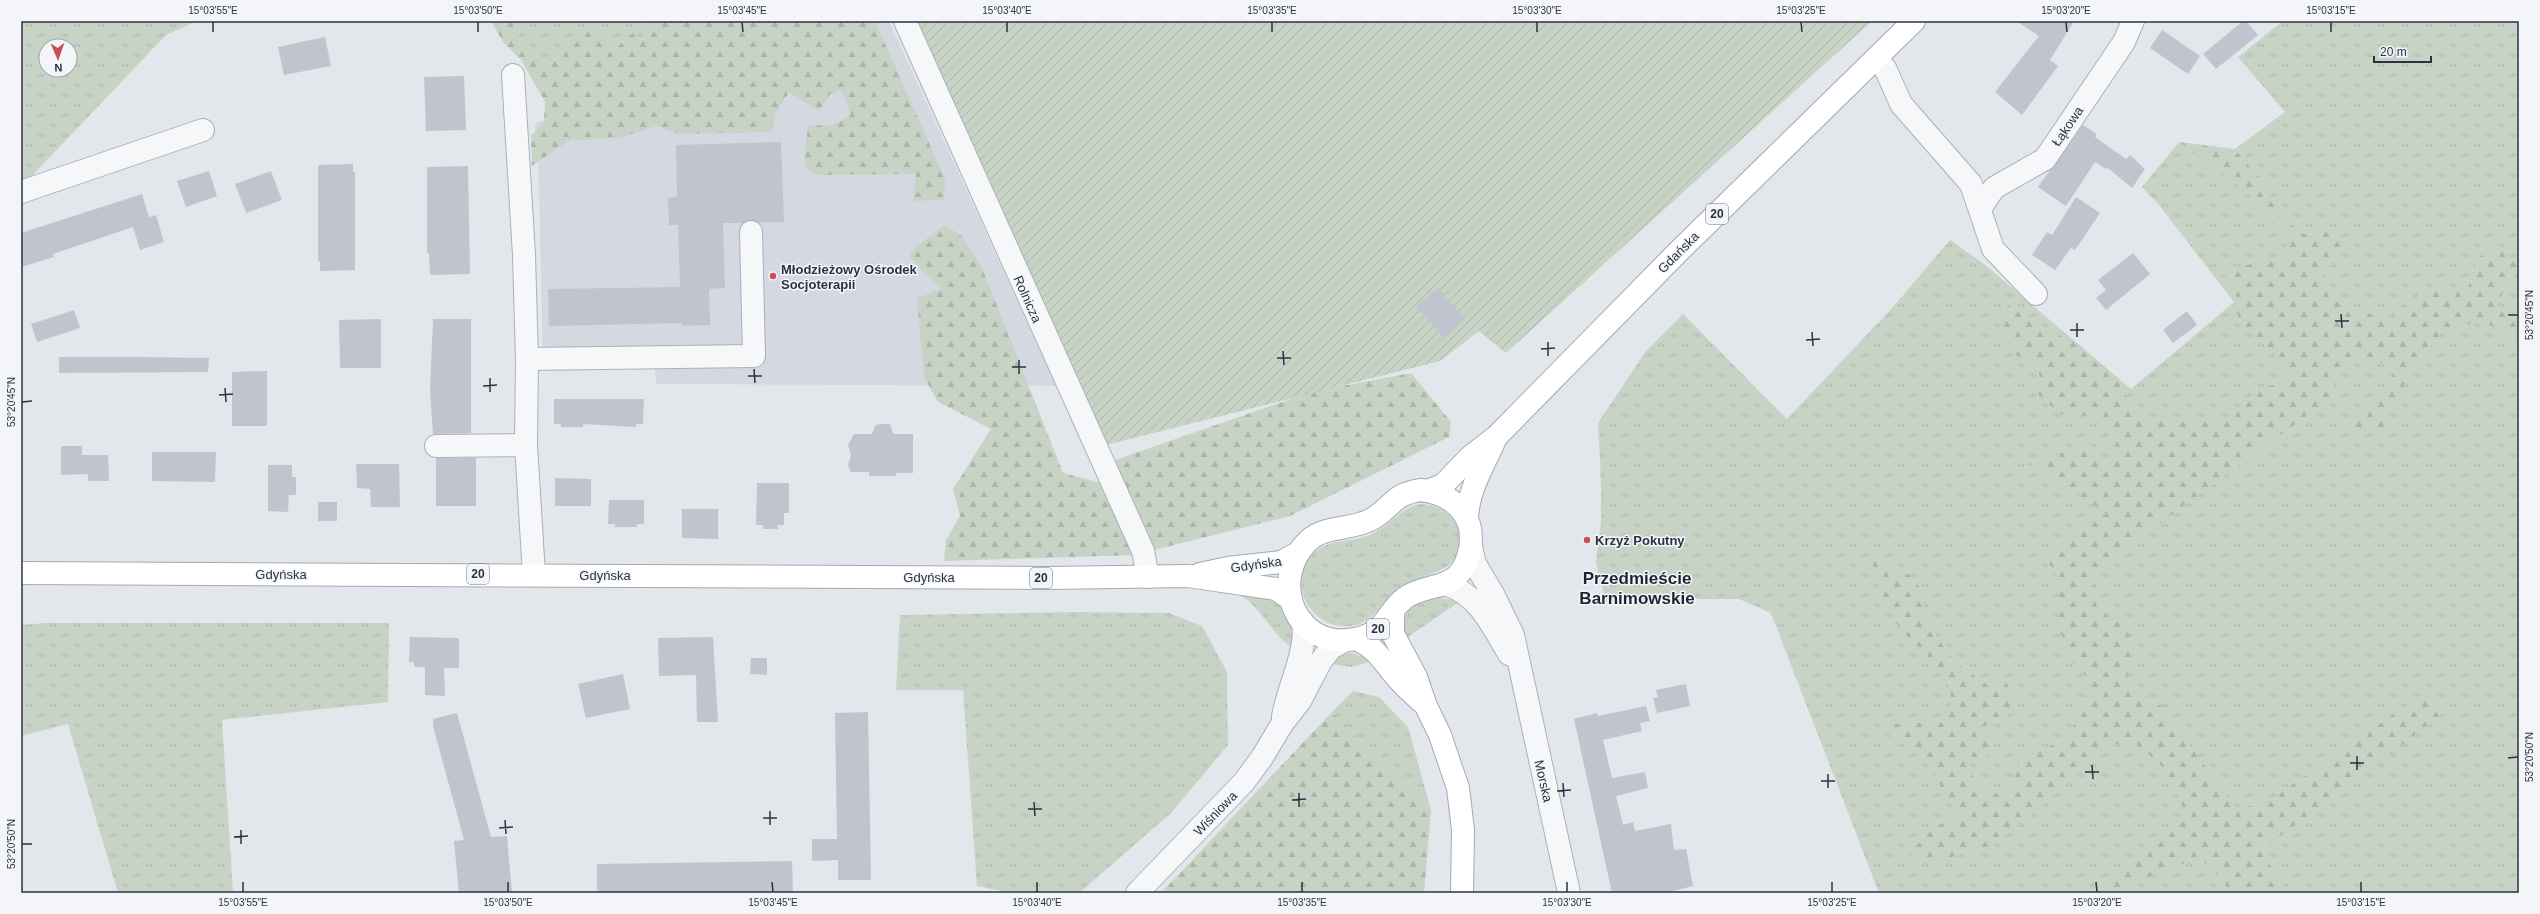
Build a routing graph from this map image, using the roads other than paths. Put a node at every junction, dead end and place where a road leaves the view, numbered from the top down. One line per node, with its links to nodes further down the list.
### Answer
1 (905, 21): 22 (street, Rolnicza)
2 (1914, 21): 4 (main road, Gdańska / 20)
3 (2133, 21): 8 (street, Łąkowa)
4 (1875, 60): 8 (street); 12 (main road, Gdańska / 20)
5 (514, 74): 11 (street)
6 (204, 130): 7 (street)
7 (21, 192)
8 (1980, 209): 10 (street)
9 (751, 232): 11 (street)
10 (2036, 294)
11 (527, 359): 13 (street)
12 (1497, 436): 15 (main road, Gdańska / 20); 16 (main road, Gdańska / 20)
13 (526, 445): 14 (street); 20 (street)
14 (436, 446)
15 (1427, 491): 16 (main road, 20); 18 (main road, 20)
16 (1467, 518): 17 (main road, 20)
17 (1471, 546): 23 (main road, 20); 28 (street, Morska)
18 (1298, 553): 21 (main road, Gdyńska / 20); 24 (main road, 20)
19 (21, 573): 20 (main road, Gdyńska / 20)
20 (534, 575): 22 (main road, Gdyńska / 20)
21 (1188, 576): 22 (main road, Gdyńska / 20); 24 (main road, Gdyńska / 20)
22 (1148, 577)
23 (1444, 584): 25 (main road, 20); 28 (street, Morska)
24 (1289, 598): 26 (main road)
25 (1393, 612): 27 (main road, 20); 29 (main road)
26 (1302, 621): 27 (main road); 30 (street, Wiśniowa)
27 (1351, 640): 29 (main road); 30 (street, Wiśniowa)
28 (1519, 668): 33 (street, Morska)
29 (1426, 706): 32 (main road)
30 (1282, 724): 31 (street, Wiśniowa)
31 (1137, 893)
32 (1462, 893)
33 (1569, 893)

